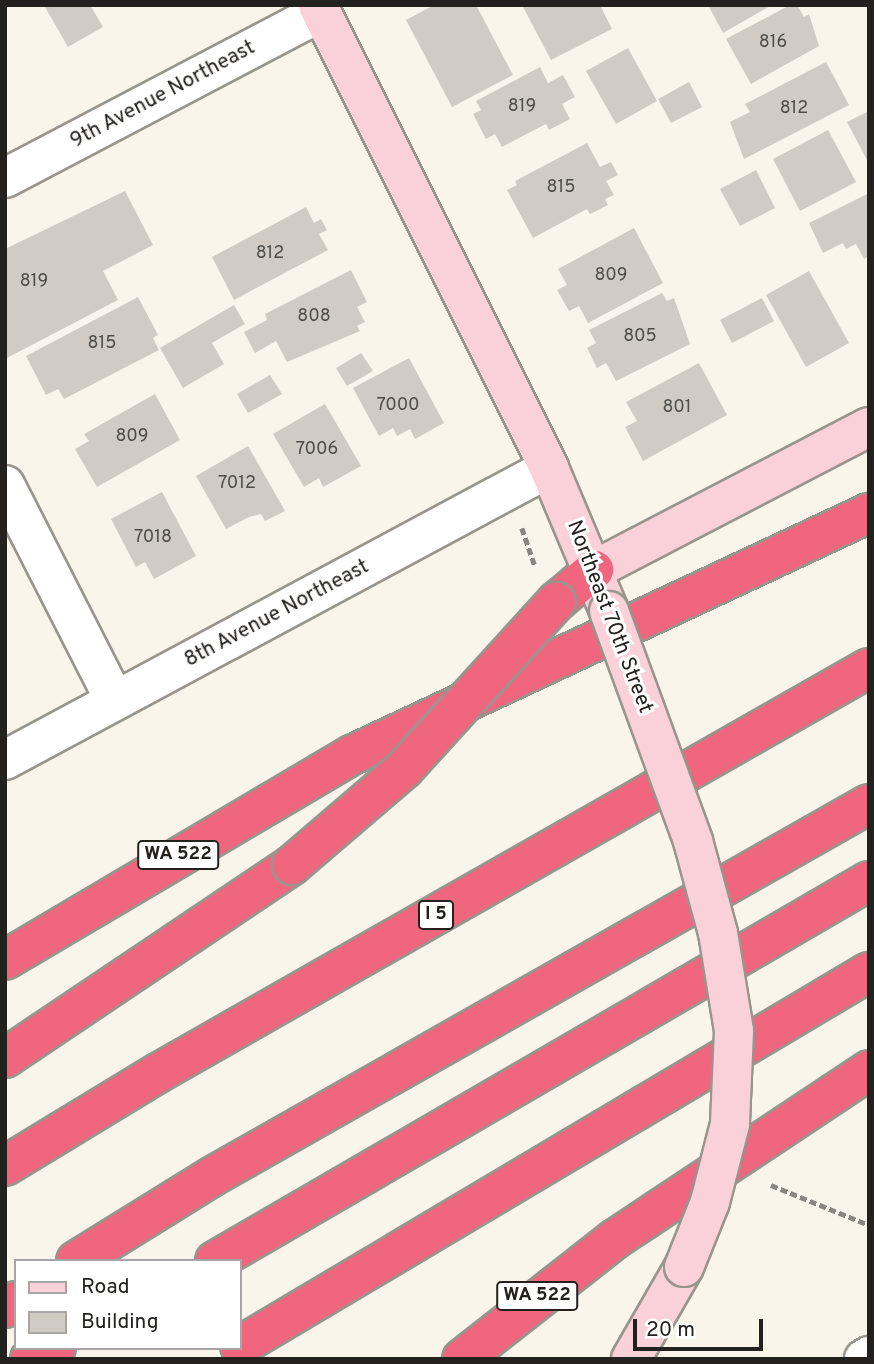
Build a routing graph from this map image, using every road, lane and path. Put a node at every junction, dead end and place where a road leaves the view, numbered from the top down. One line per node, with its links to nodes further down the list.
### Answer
1 (319, 8): 2 (street, 9th Avenue Northeast); 4 (street, Northeast 70th Street)
2 (5, 178)
3 (869, 427): 9 (street)
4 (549, 468): 9 (street, Northeast 70th Street); 12 (street, 8th Avenue Northeast)
5 (5, 485): 12 (street)
6 (869, 513): 10 (highway)
7 (521, 523): 8 (path)
8 (536, 567)
9 (594, 570): 10 (street, Northeast 70th Street); 18 (highway, bridge)
10 (606, 623): 16 (highway, WA 522); 30 (street, Northeast 70th Street, bridge)
11 (869, 668): 20 (highway, I 5)
12 (115, 701): 13 (street, 8th Avenue Northeast)
13 (5, 760)
14 (869, 804): 23 (highway)
15 (869, 881): 24 (highway)
16 (5, 960)
17 (869, 972): 25 (highway)
18 (5, 1058)
19 (869, 1070): 29 (highway, WA 522)
20 (5, 1166)
21 (770, 1185): 22 (path)
22 (869, 1226)
23 (79, 1259)
24 (218, 1259)
25 (242, 1345)
26 (51, 1350): 28 (highway)
27 (869, 1356): 31 (street)
28 (30, 1359)
29 (462, 1359)
30 (631, 1359)
31 (864, 1359)

